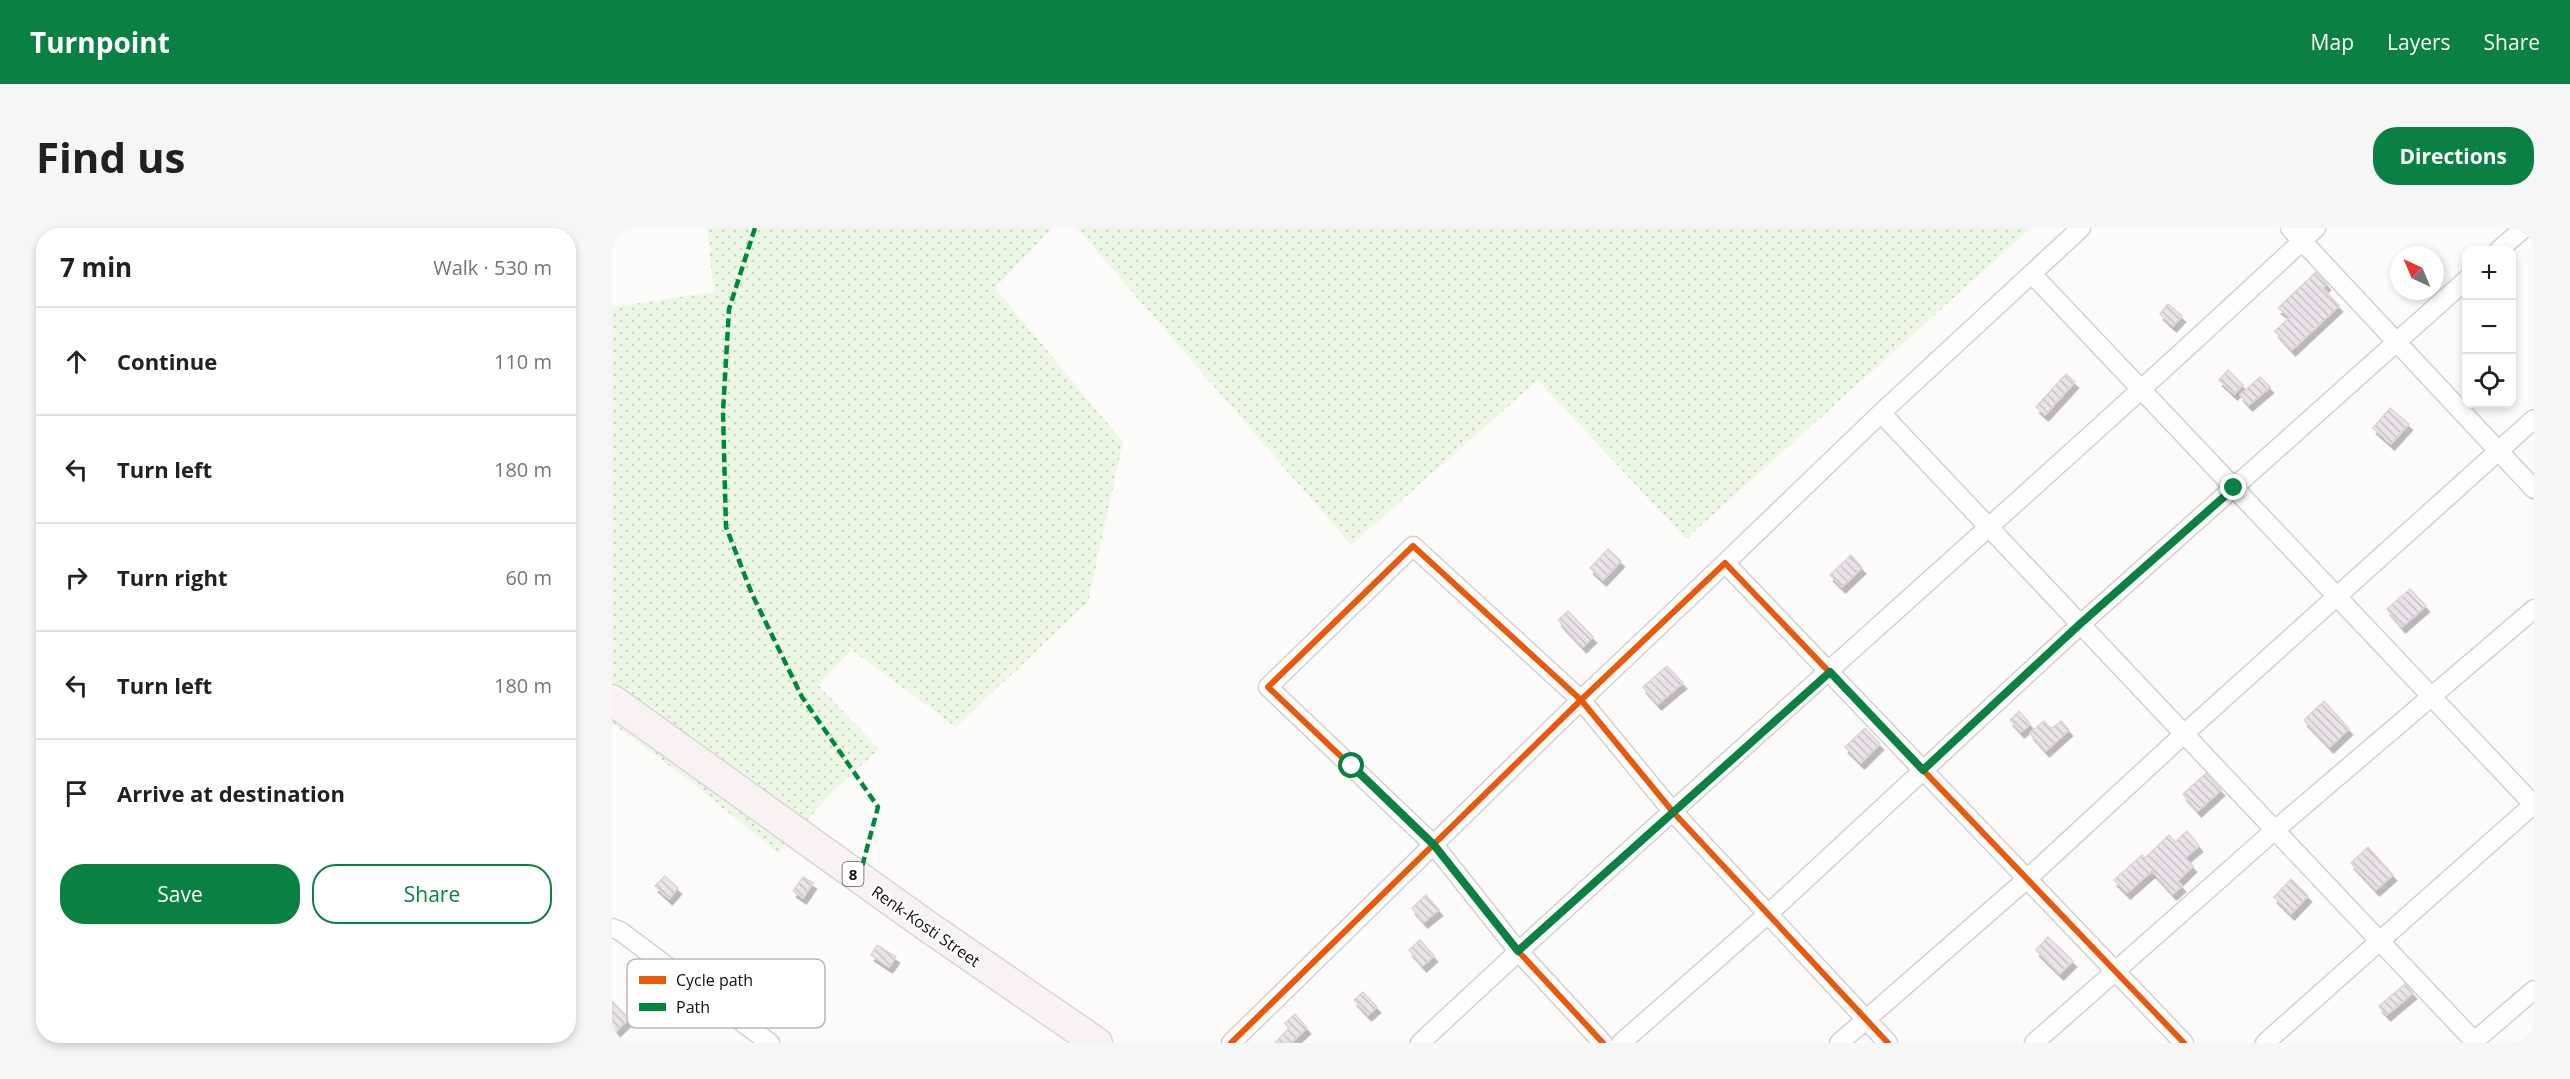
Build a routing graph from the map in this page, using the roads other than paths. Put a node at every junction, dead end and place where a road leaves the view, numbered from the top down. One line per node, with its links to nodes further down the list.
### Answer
1 (2081, 228): 6 (street)
2 (2316, 228): 4 (street)
3 (2524, 228): 5 (street)
4 (2296, 234): 8 (street); 9 (street)
5 (2504, 246)
6 (2032, 274): 9 (street); 10 (street)
7 (2462, 284): 8 (street)
8 (2397, 342): 12 (street); 13 (street)
9 (2140, 389): 13 (street); 15 (street)
10 (1881, 413): 15 (street); 16 (street)
11 (2534, 419): 12 (street)
12 (2499, 452): 14 (street); 17 (street)
13 (2234, 488): 17 (street); 19 (street)
14 (2534, 489)
15 (1988, 526): 19 (street); 20 (street)
16 (1725, 562): 20 (street); 23 (street)
17 (2337, 597): 21 (street); 24 (street)
18 (2534, 609): 21 (street)
19 (2080, 624): 24 (street); 25 (street)
20 (1830, 672): 25 (street); 27 (street)
21 (2432, 697): 26 (street); 28 (street)
22 (612, 700): 42 (main road, Renk-Kosti Street / 8)
23 (1581, 700): 27 (street); 29 (street); 29 (street)
24 (2184, 734): 28 (street); 30 (street)
25 (1923, 770): 30 (street); 31 (street)
26 (2534, 805): 33 (street)
27 (1673, 813): 31 (street); 34 (street)
28 (2275, 830): 33 (street); 36 (street)
29 (1434, 845): 34 (street); 43 (street)
30 (2027, 879): 36 (street); 38 (street)
31 (1768, 914): 38 (street); 46 (street)
32 (612, 928): 35 (street)
33 (2379, 940): 40 (street); 51 (street)
34 (1518, 951): 44 (street); 45 (street)
35 (658, 959)
36 (2116, 972): 49 (street); 50 (street)
37 (2534, 990): 40 (street)
38 (1866, 1018): 47 (street); 48 (street)
39 (750, 1028): 41 (street)
40 (2474, 1042)
41 (770, 1043)
42 (1097, 1043)
43 (1231, 1043)
44 (1420, 1043)
45 (1603, 1043)
46 (1622, 1043)
47 (1839, 1043)
48 (1888, 1043)
49 (2034, 1043)
50 (2184, 1043)
51 (2265, 1043)

